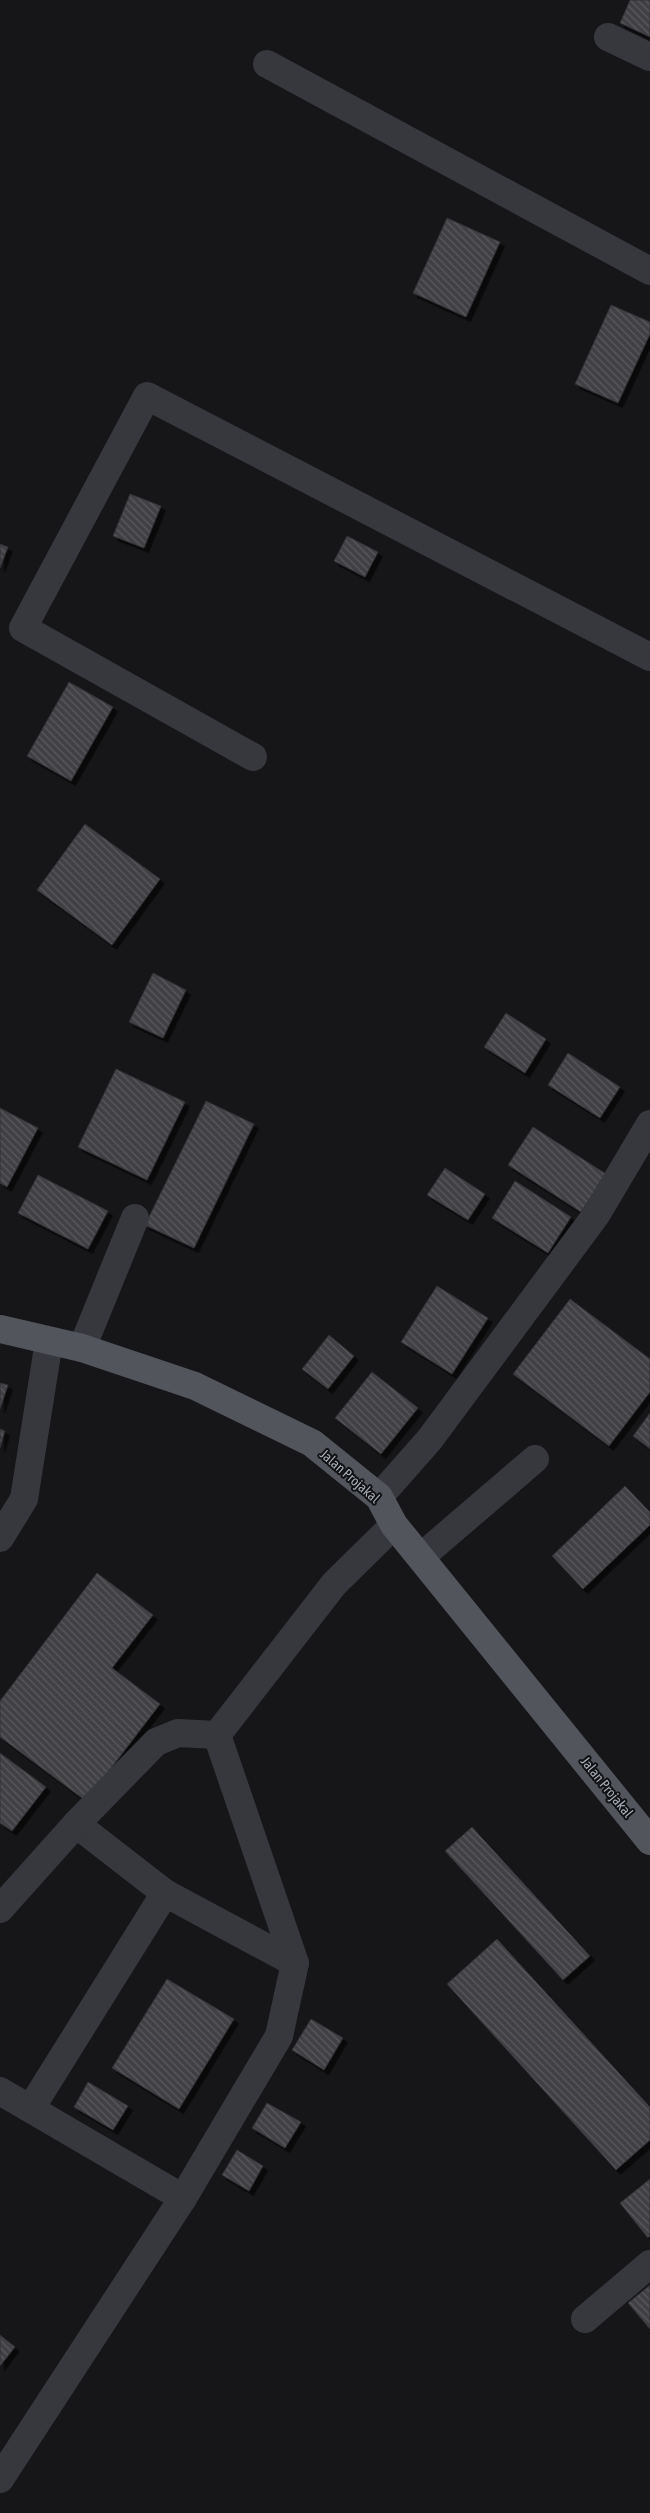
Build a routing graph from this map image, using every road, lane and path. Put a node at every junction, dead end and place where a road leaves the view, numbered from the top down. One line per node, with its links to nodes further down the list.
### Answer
1 (608, 37): 2 (street)
2 (650, 57)
3 (267, 64): 4 (street)
4 (650, 271)
5 (650, 657): 6 (street)
6 (253, 757)
7 (650, 1124): 13 (street)
8 (135, 1218): 11 (street)
9 (0, 1329): 10 (main road, Jalan Projakal)
10 (49, 1341): 11 (main road, Jalan Projakal); 15 (street)
11 (82, 1348): 13 (main road, Jalan Projakal)
12 (535, 1459): 16 (street)
13 (379, 1497): 14 (main road, Jalan Projakal)
14 (394, 1525): 16 (main road, Jalan Projakal); 17 (street)
15 (0, 1538)
16 (422, 1556): 19 (main road, Jalan Projakal)
17 (217, 1735): 18 (street); 22 (street)
18 (76, 1824): 20 (street); 21 (street)
19 (650, 1841)
20 (165, 1893): 22 (street); 24 (street)
21 (0, 1909)
22 (295, 1963): 25 (street)
23 (0, 2090): 24 (street)
24 (31, 2108): 25 (street)
25 (183, 2198): 28 (street)
26 (650, 2264): 27 (street)
27 (585, 2318)
28 (0, 2479)

